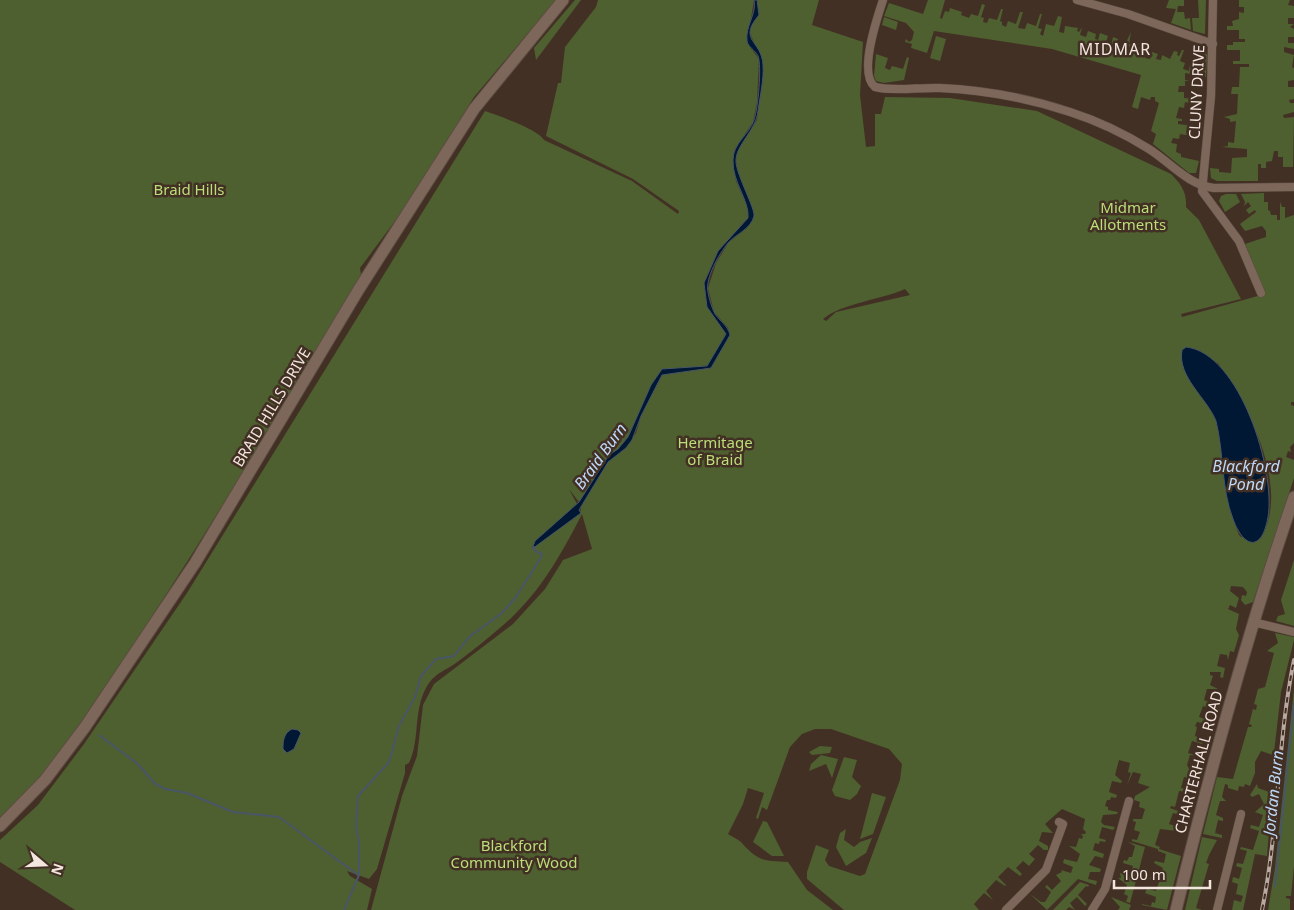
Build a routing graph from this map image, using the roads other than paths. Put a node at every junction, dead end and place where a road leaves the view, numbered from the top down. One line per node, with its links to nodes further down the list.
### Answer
1 (563, 0): 15 (street, BRAID HILLS DRIVE)
2 (883, 0): 6 (street)
3 (1077, 0): 5 (street)
4 (1213, 0): 5 (street, CLUNY DRIVE)
5 (1212, 44): 6 (street, CLUNY DRIVE)
6 (1202, 186): 7 (street); 8 (street)
7 (1294, 187)
8 (1261, 294)
9 (1294, 497): 10 (street, CHARTERHALL ROAD)
10 (1253, 622): 11 (street); 18 (street, CHARTERHALL ROAD)
11 (1294, 632)
12 (1129, 801): 17 (street)
13 (1241, 814): 19 (street)
14 (1059, 822): 16 (street)
15 (0, 826)
16 (1006, 910)
17 (1092, 910)
18 (1176, 910)
19 (1216, 910)

